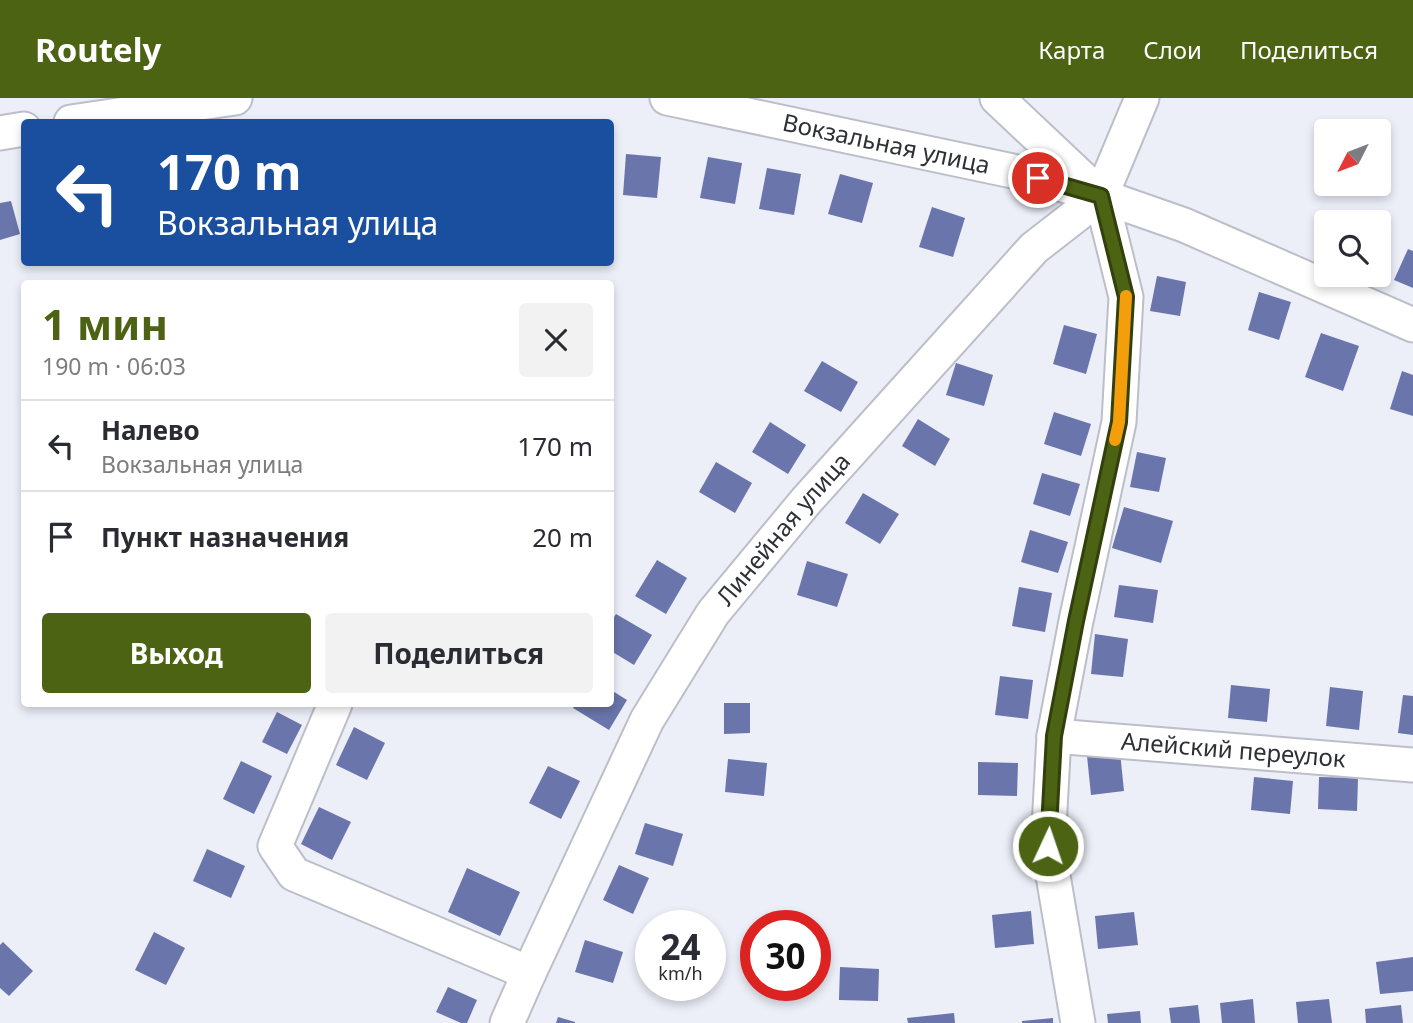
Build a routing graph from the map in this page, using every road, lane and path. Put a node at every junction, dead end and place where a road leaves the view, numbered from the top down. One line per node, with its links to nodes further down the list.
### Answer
1 (235, 98): 5 (street)
2 (667, 98): 8 (street, Вокзальная улица)
3 (997, 98): 8 (street)
4 (1142, 98): 8 (street, Линейная улица)
5 (92, 119)
6 (21, 130): 7 (street)
7 (0, 133)
8 (1101, 196): 9 (street, Вокзальная улица); 11 (street); 13 (street, Линейная улица)
9 (1413, 325)
10 (334, 707): 13 (street)
11 (1054, 736): 12 (street, Алейский переулок); 15 (street)
12 (1413, 765)
13 (529, 973): 14 (street, Линейная улица)
14 (507, 1023)
15 (1078, 1023)

